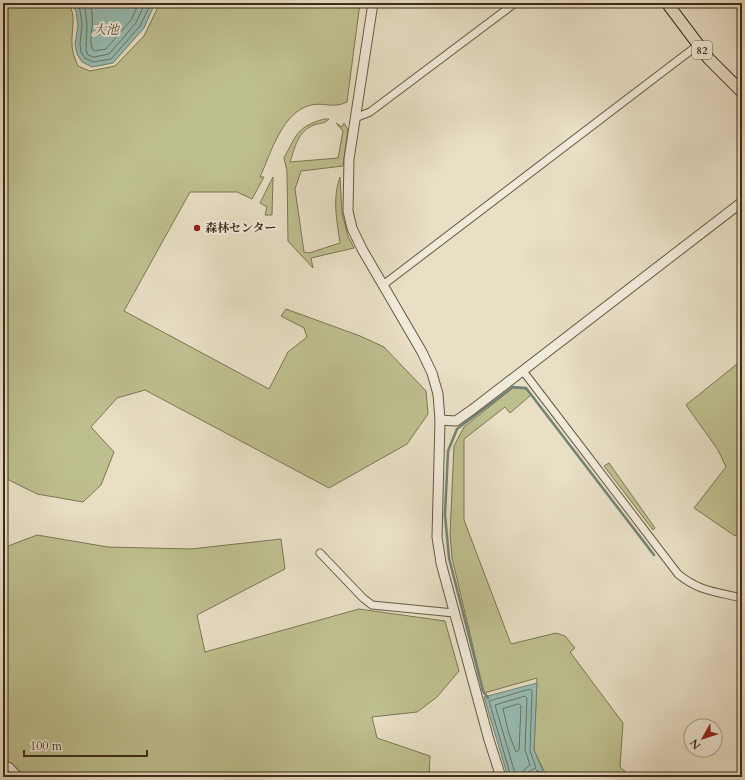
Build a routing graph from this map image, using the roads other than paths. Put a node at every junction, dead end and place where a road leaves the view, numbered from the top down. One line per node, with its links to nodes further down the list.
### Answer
1 (373, 3): 6 (street)
2 (515, 3): 6 (street)
3 (667, 3): 4 (main road, 82)
4 (698, 45): 5 (main road, 82); 8 (street)
5 (742, 92)
6 (355, 118): 8 (street)
7 (742, 202): 9 (street)
8 (383, 285): 10 (street)
9 (523, 371): 10 (street); 12 (street)
10 (440, 420): 13 (street)
11 (320, 553): 13 (street)
12 (742, 598)
13 (454, 613): 16 (street)
14 (3, 764): 15 (street)
15 (19, 777)
16 (501, 777)

